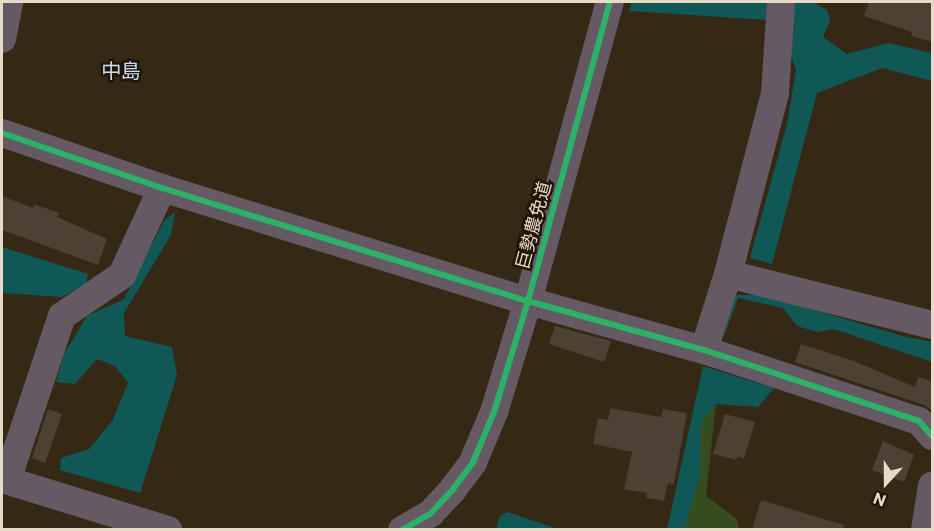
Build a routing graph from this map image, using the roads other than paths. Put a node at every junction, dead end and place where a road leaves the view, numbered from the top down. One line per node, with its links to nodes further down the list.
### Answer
1 (9, 2): 4 (street)
2 (610, 2): 8 (street, 巨勢農免道)
3 (781, 2): 7 (street)
4 (2, 39)
5 (2, 133): 6 (street)
6 (162, 188): 8 (street); 12 (street)
7 (728, 274): 9 (street); 10 (street)
8 (528, 301): 10 (street); 15 (street, 巨勢農免道)
9 (933, 325)
10 (704, 350): 11 (street)
11 (933, 436)
12 (4, 479): 14 (street)
13 (933, 486): 16 (street)
14 (168, 530)
15 (402, 530)
16 (925, 530)

